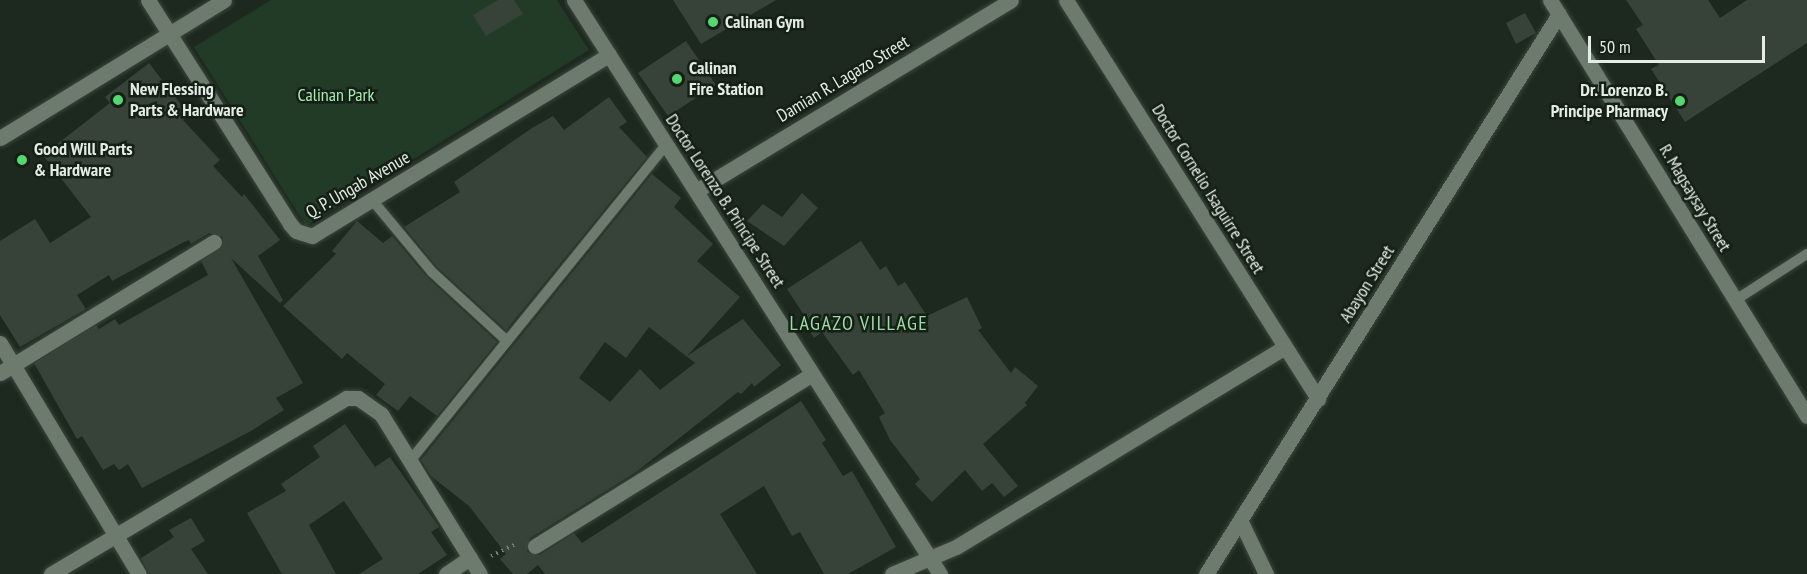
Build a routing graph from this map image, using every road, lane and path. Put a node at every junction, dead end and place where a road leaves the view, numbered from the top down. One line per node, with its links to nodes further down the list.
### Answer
1 (148, 0): 8 (street, Q. P. Ungab Avenue)
2 (224, 0): 8 (street)
3 (574, 0): 9 (street, Doctor Lorenzo B. Principe Street)
4 (1011, 0): 12 (street, Damian R. Lagazo Street)
5 (1066, 0): 19 (street, Doctor Cornelio Isaguirre Street)
6 (1550, 0): 7 (street, R. Magsaysay Street)
7 (1559, 14): 16 (street, R. Magsaysay Street); 22 (street, Abayon Street)
8 (168, 34): 10 (street); 13 (street, Q. P. Ungab Avenue)
9 (609, 55): 11 (street, Doctor Lorenzo B. Principe Street); 13 (street, Q. P. Ungab Avenue)
10 (0, 138)
11 (666, 145): 12 (street, Doctor Lorenzo B. Principe Street); 17 (lane)
12 (696, 191): 21 (street, Doctor Lorenzo B. Principe Street)
13 (373, 201): 17 (lane)
14 (214, 242): 20 (street)
15 (1807, 254): 16 (lane)
16 (1734, 301): 23 (street, R. Magsaysay Street)
17 (507, 341): 24 (lane)
18 (0, 343): 20 (street)
19 (1285, 347): 22 (street, Doctor Cornelio Isaguirre Street); 28 (street)
20 (7, 369): 26 (street)
21 (812, 374): 27 (street); 28 (street, Doctor Lorenzo B. Principe Street)
22 (1318, 399): 25 (street, Abayon Street)
23 (1807, 416)
24 (410, 460): 26 (street); 29 (street)
25 (1241, 522): 36 (street, Abayon Street); 37 (street)
26 (115, 535): 30 (street); 31 (street)
27 (535, 546): 29 (path)
28 (929, 557): 34 (street); 35 (street, Doctor Lorenzo B. Principe Street)
29 (470, 558): 32 (street); 33 (street)
30 (51, 574)
31 (139, 574)
32 (446, 574)
33 (480, 574)
34 (892, 574)
35 (939, 574)
36 (1206, 574)
37 (1266, 574)

